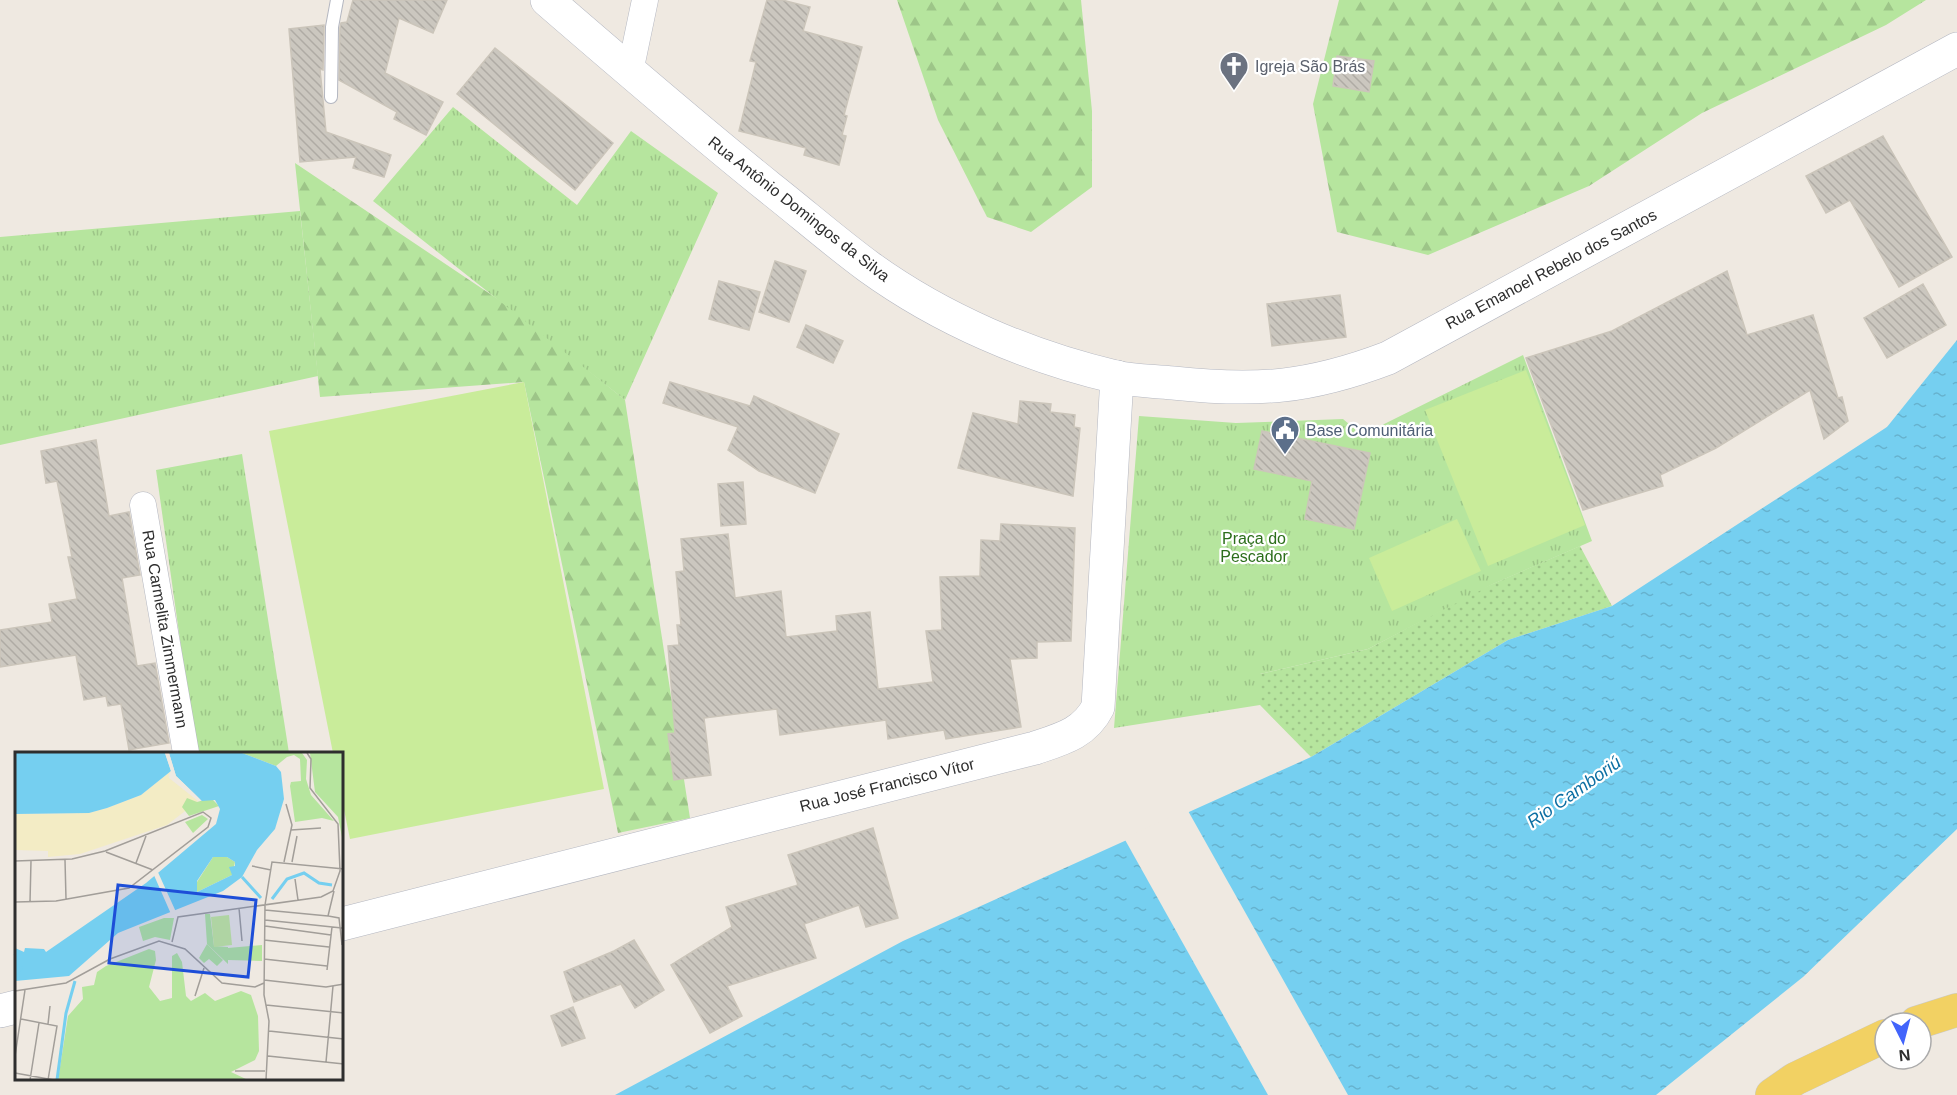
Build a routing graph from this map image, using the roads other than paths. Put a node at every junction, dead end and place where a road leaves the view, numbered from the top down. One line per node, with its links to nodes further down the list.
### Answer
1 (337, 0): 6 (lane)
2 (547, 0): 5 (main road, Rua Antônio Domingos da Silva)
3 (645, 0): 5 (street)
4 (1957, 49): 7 (main road, Rua Emanoel Rebelo dos Santos)
5 (630, 72): 7 (main road, Rua Antônio Domingos da Silva)
6 (331, 96)
7 (1118, 377): 10 (main road, Rua José Francisco Vítor)
8 (144, 505): 9 (street, Rua Carmelita Zimmermann)
9 (186, 752)
10 (344, 923)
11 (15, 1007): 13 (main road)
12 (1957, 1010): 14 (main road)
13 (0, 1011)
14 (1933, 1018)
15 (1873, 1042): 16 (main road)
16 (1772, 1095)

